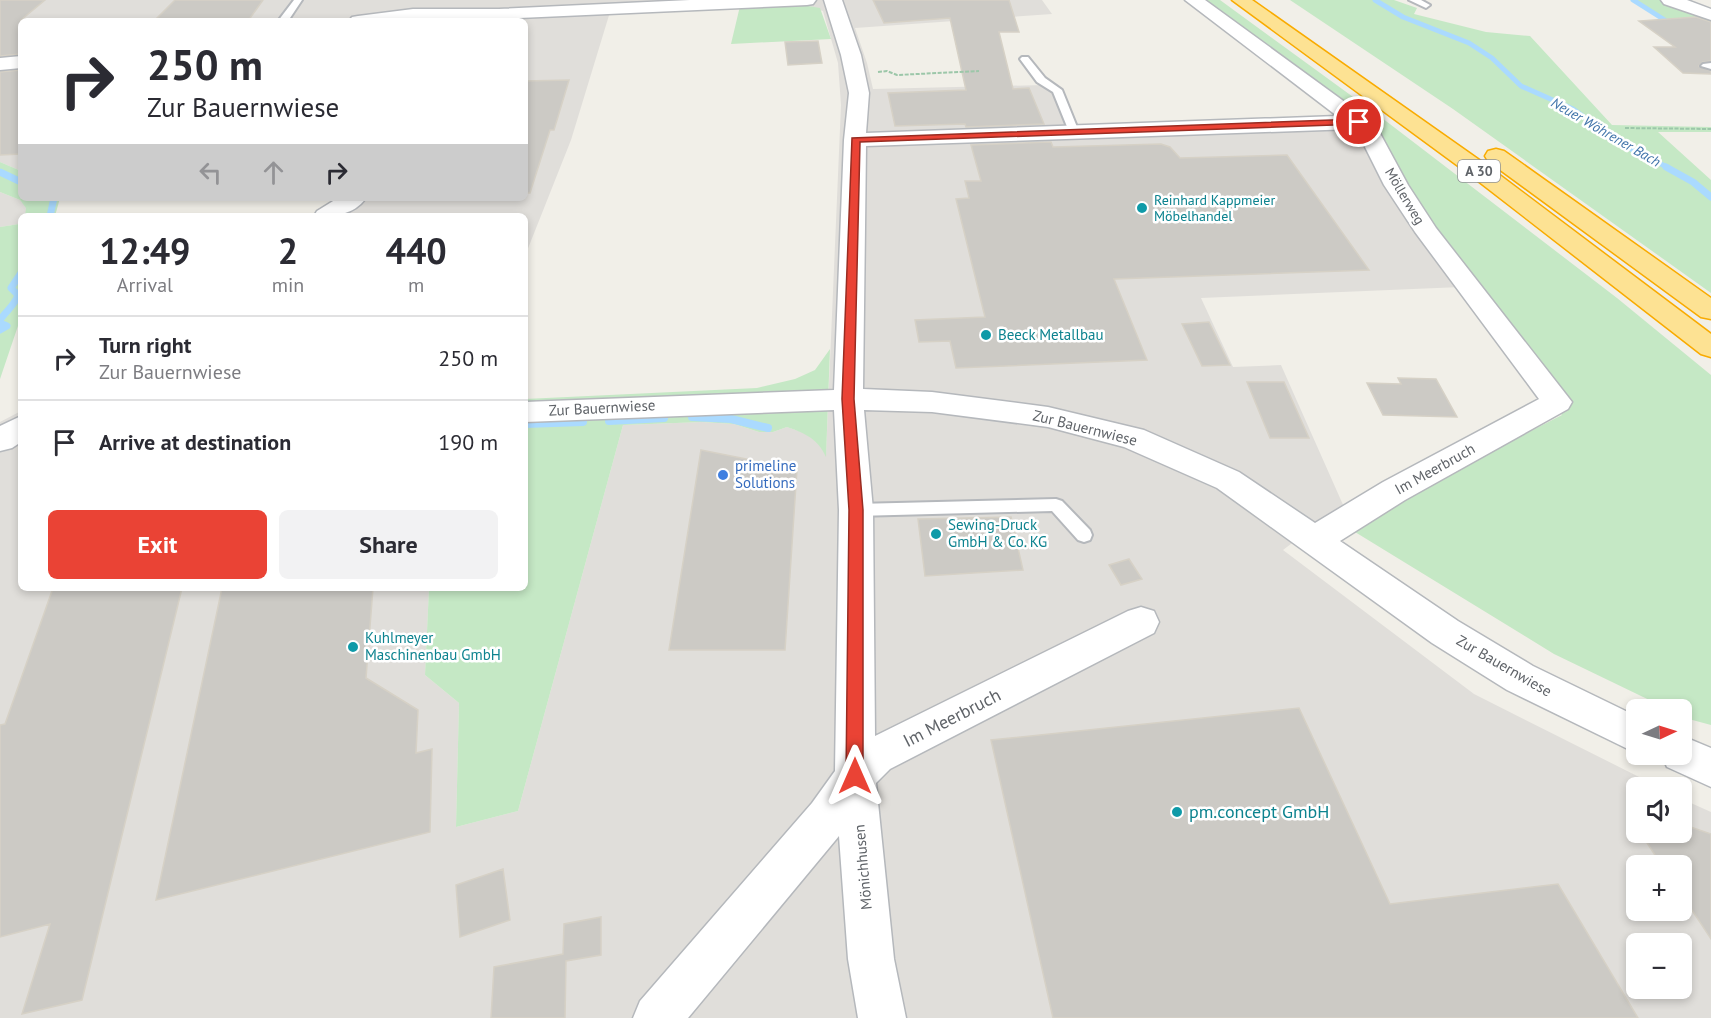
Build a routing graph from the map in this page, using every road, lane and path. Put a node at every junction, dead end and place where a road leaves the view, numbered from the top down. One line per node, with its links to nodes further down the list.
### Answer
1 (298, 0): 12 (lane)
2 (807, 0): 10 (street)
3 (833, 0): 23 (street, Mönichhusen)
4 (1194, 0): 19 (street, Möllerweg)
5 (1241, 0): 27 (highway, A 30)
6 (1271, 0): 26 (highway, A 30)
7 (1413, 0): 9 (lane)
8 (1670, 0): 11 (street)
9 (1426, 4)
10 (486, 11): 13 (street)
11 (1711, 15)
12 (286, 18)
13 (382, 18)
14 (1025, 59): 22 (lane)
15 (18, 62): 16 (street)
16 (0, 64)
17 (979, 71): 18 (path)
18 (877, 72)
19 (1359, 122): 22 (street); 29 (street, Möllerweg)
20 (1625, 128): 21 (path)
21 (1711, 129)
22 (1074, 132): 23 (street)
23 (855, 140): 28 (street, Mönichhusen)
24 (349, 201): 25 (street)
25 (331, 213)
26 (1711, 311)
27 (1711, 348)
28 (848, 399): 30 (street, Zur Bauernwiese); 31 (street, Mönichhusen); 33 (street, Zur Bauernwiese)
29 (1557, 402): 33 (street, Im Meerbruch)
30 (528, 412)
31 (856, 510): 32 (lane); 38 (street, Mönichhusen)
32 (1084, 535)
33 (1316, 539): 35 (street, Zur Bauernwiese)
34 (1141, 622): 38 (street, Im Meerbruch)
35 (1626, 730)
36 (1692, 759): 37 (street)
37 (1711, 768)
38 (855, 776): 39 (street, Im Meerbruch); 40 (street, Mönichhusen)
39 (657, 1018)
40 (882, 1018)

